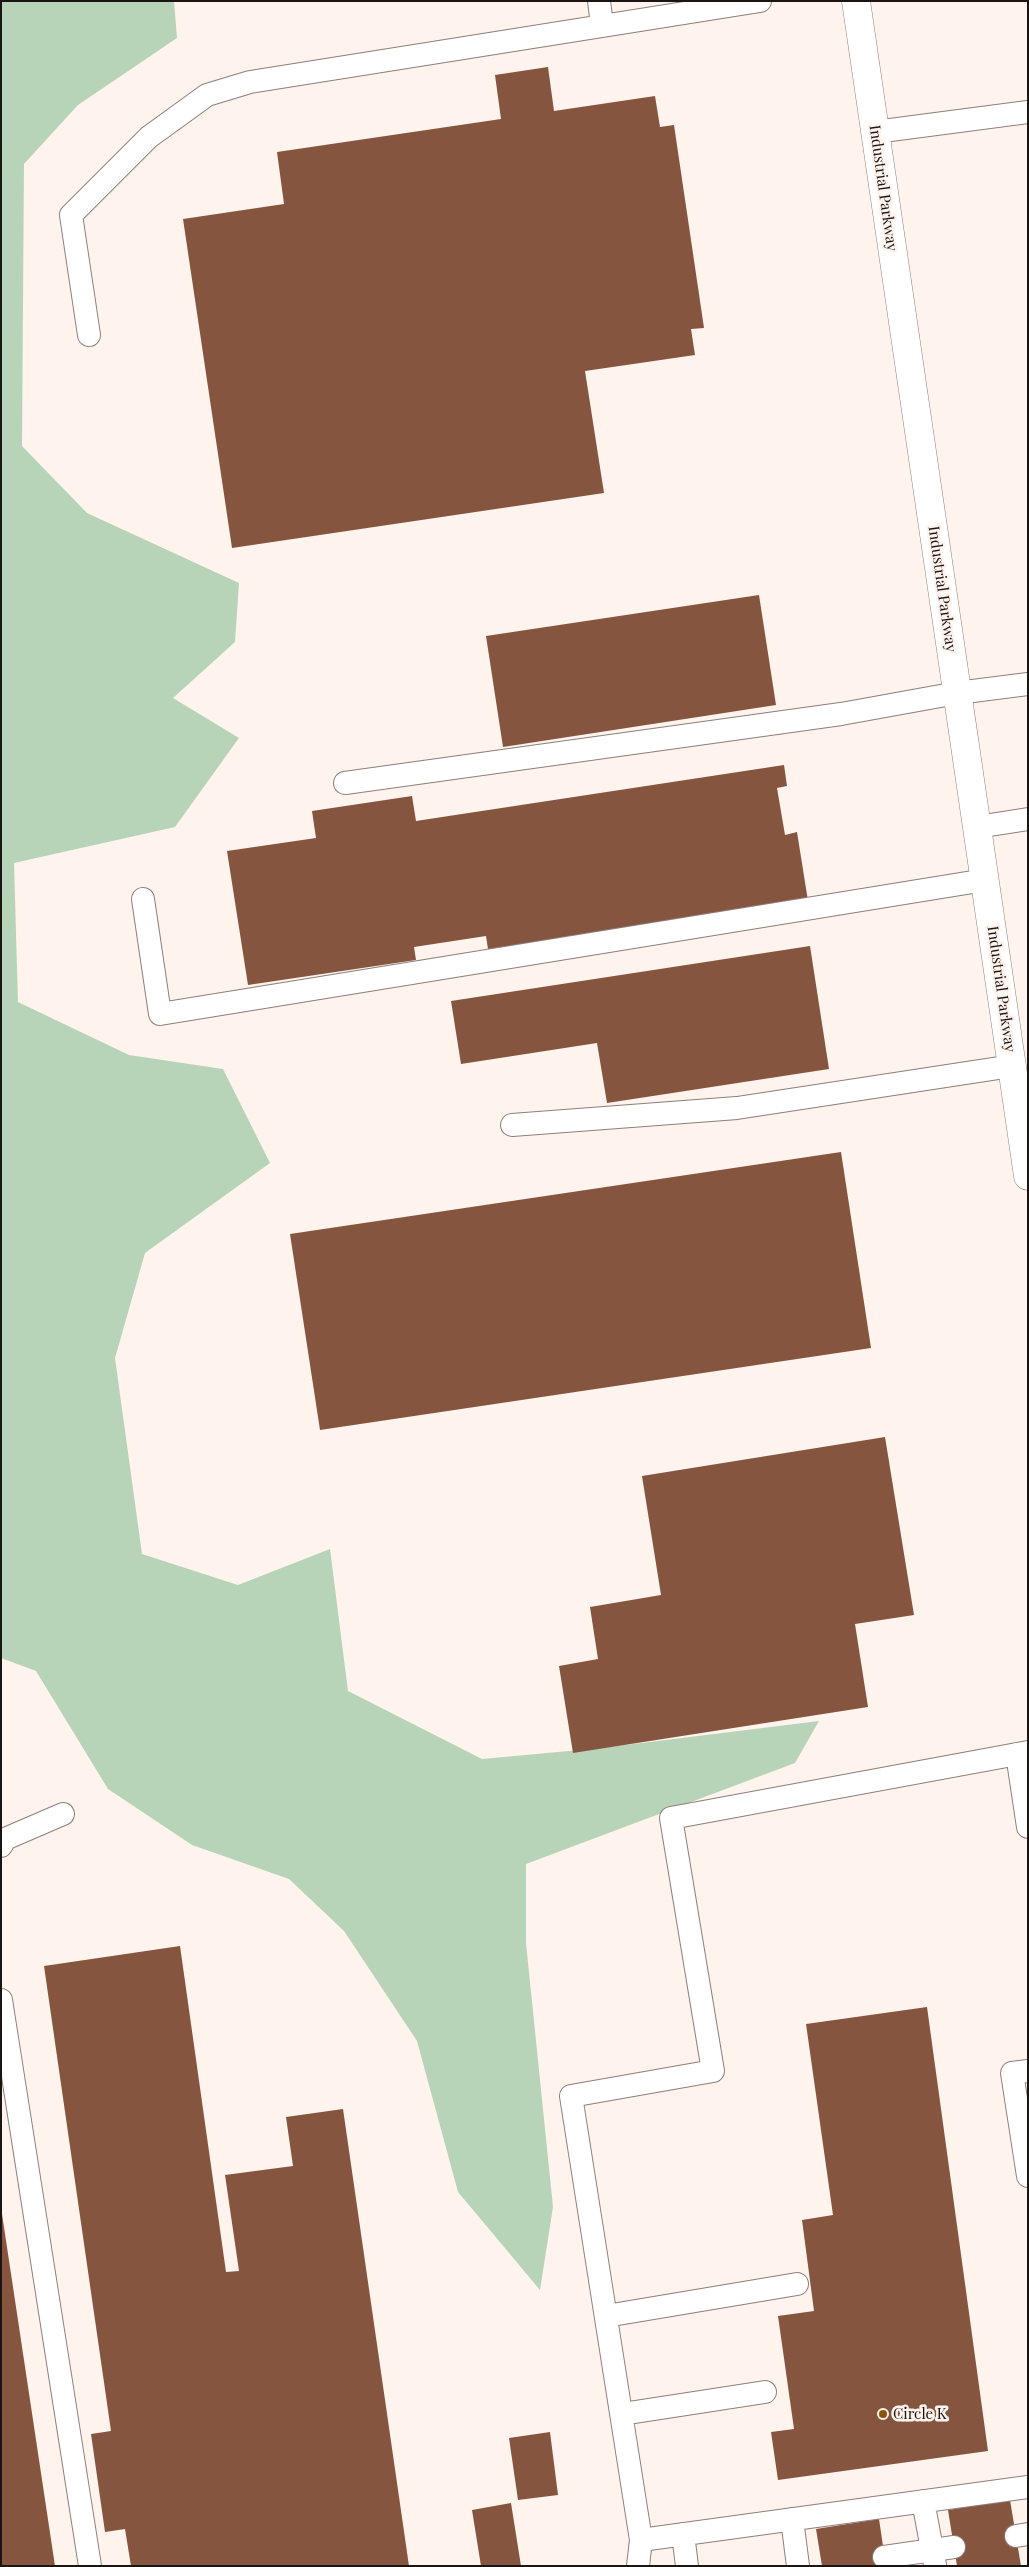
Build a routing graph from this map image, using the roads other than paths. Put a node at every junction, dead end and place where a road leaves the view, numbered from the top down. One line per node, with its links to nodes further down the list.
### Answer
1 (599, 1): 4 (lane)
2 (760, 1): 4 (lane)
3 (856, 1): 6 (street, Industrial Parkway)
4 (602, 25): 7 (lane)
5 (1028, 112): 6 (lane)
6 (875, 132): 9 (street, Industrial Parkway)
7 (89, 335)
8 (1028, 684): 9 (lane)
9 (957, 693): 10 (lane); 12 (street, Industrial Parkway)
10 (345, 783)
11 (1028, 820): 12 (lane)
12 (977, 828): 13 (street, Industrial Parkway)
13 (985, 880): 14 (lane); 15 (street, Industrial Parkway)
14 (143, 900)
15 (1012, 1066): 16 (lane); 17 (street, Industrial Parkway)
16 (512, 1125)
17 (1028, 1176)
18 (1023, 1753): 20 (lane); 26 (lane)
19 (63, 1814): 21 (lane)
20 (1028, 1827)
21 (1, 1846)
22 (1, 2000): 37 (lane)
23 (1028, 2071): 24 (lane)
24 (1028, 2176)
25 (797, 2284): 26 (lane)
26 (606, 2316): 28 (lane)
27 (766, 2392): 28 (lane)
28 (622, 2414): 33 (lane)
29 (1028, 2488): 30 (lane)
30 (923, 2501): 31 (lane); 36 (lane)
31 (792, 2519): 32 (lane); 40 (lane)
32 (683, 2534): 33 (lane); 39 (lane)
33 (641, 2540): 38 (lane)
34 (954, 2547): 36 (lane)
35 (884, 2557): 36 (lane)
36 (934, 2558)
37 (90, 2566)
38 (638, 2566)
39 (687, 2566)
40 (798, 2566)

